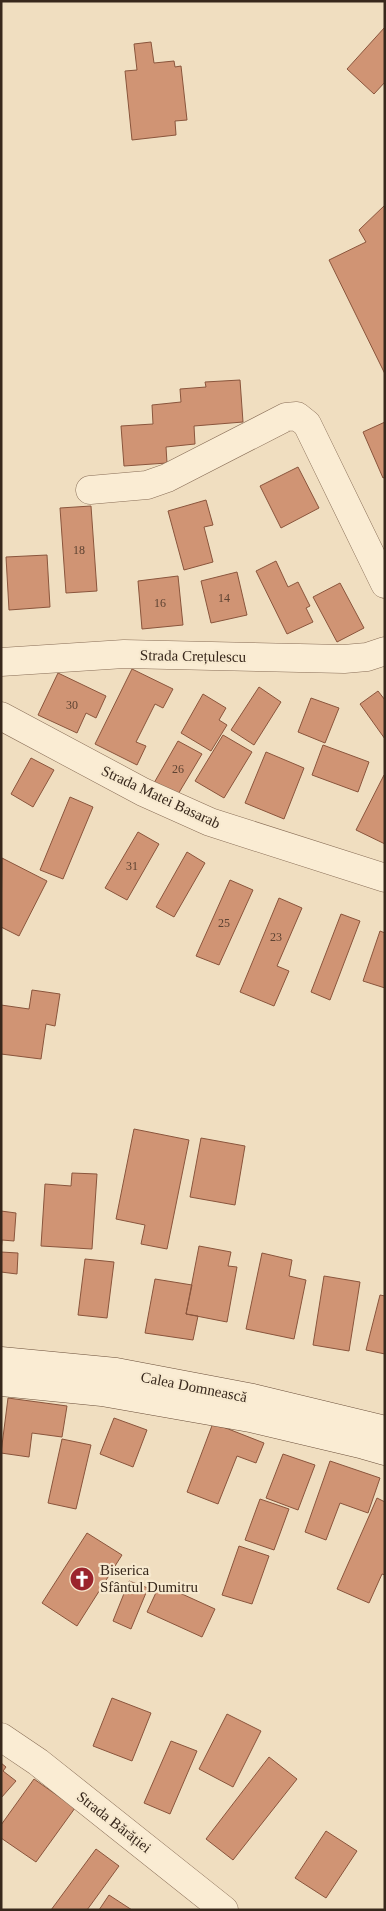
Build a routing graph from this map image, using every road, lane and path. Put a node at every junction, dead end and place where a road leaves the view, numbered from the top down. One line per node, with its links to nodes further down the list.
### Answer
1 (90, 490): 2 (street)
2 (385, 584)
3 (385, 651): 4 (street, Strada Crețulescu)
4 (1, 662)
5 (1, 716): 6 (street, Strada Matei Basarab)
6 (385, 878)
7 (1, 1361): 9 (street, Calea Domnească)
8 (1, 1382): 10 (street)
9 (385, 1430)
10 (385, 1451)
11 (1, 1737): 12 (street, Strada Bărăției)
12 (224, 1910)

